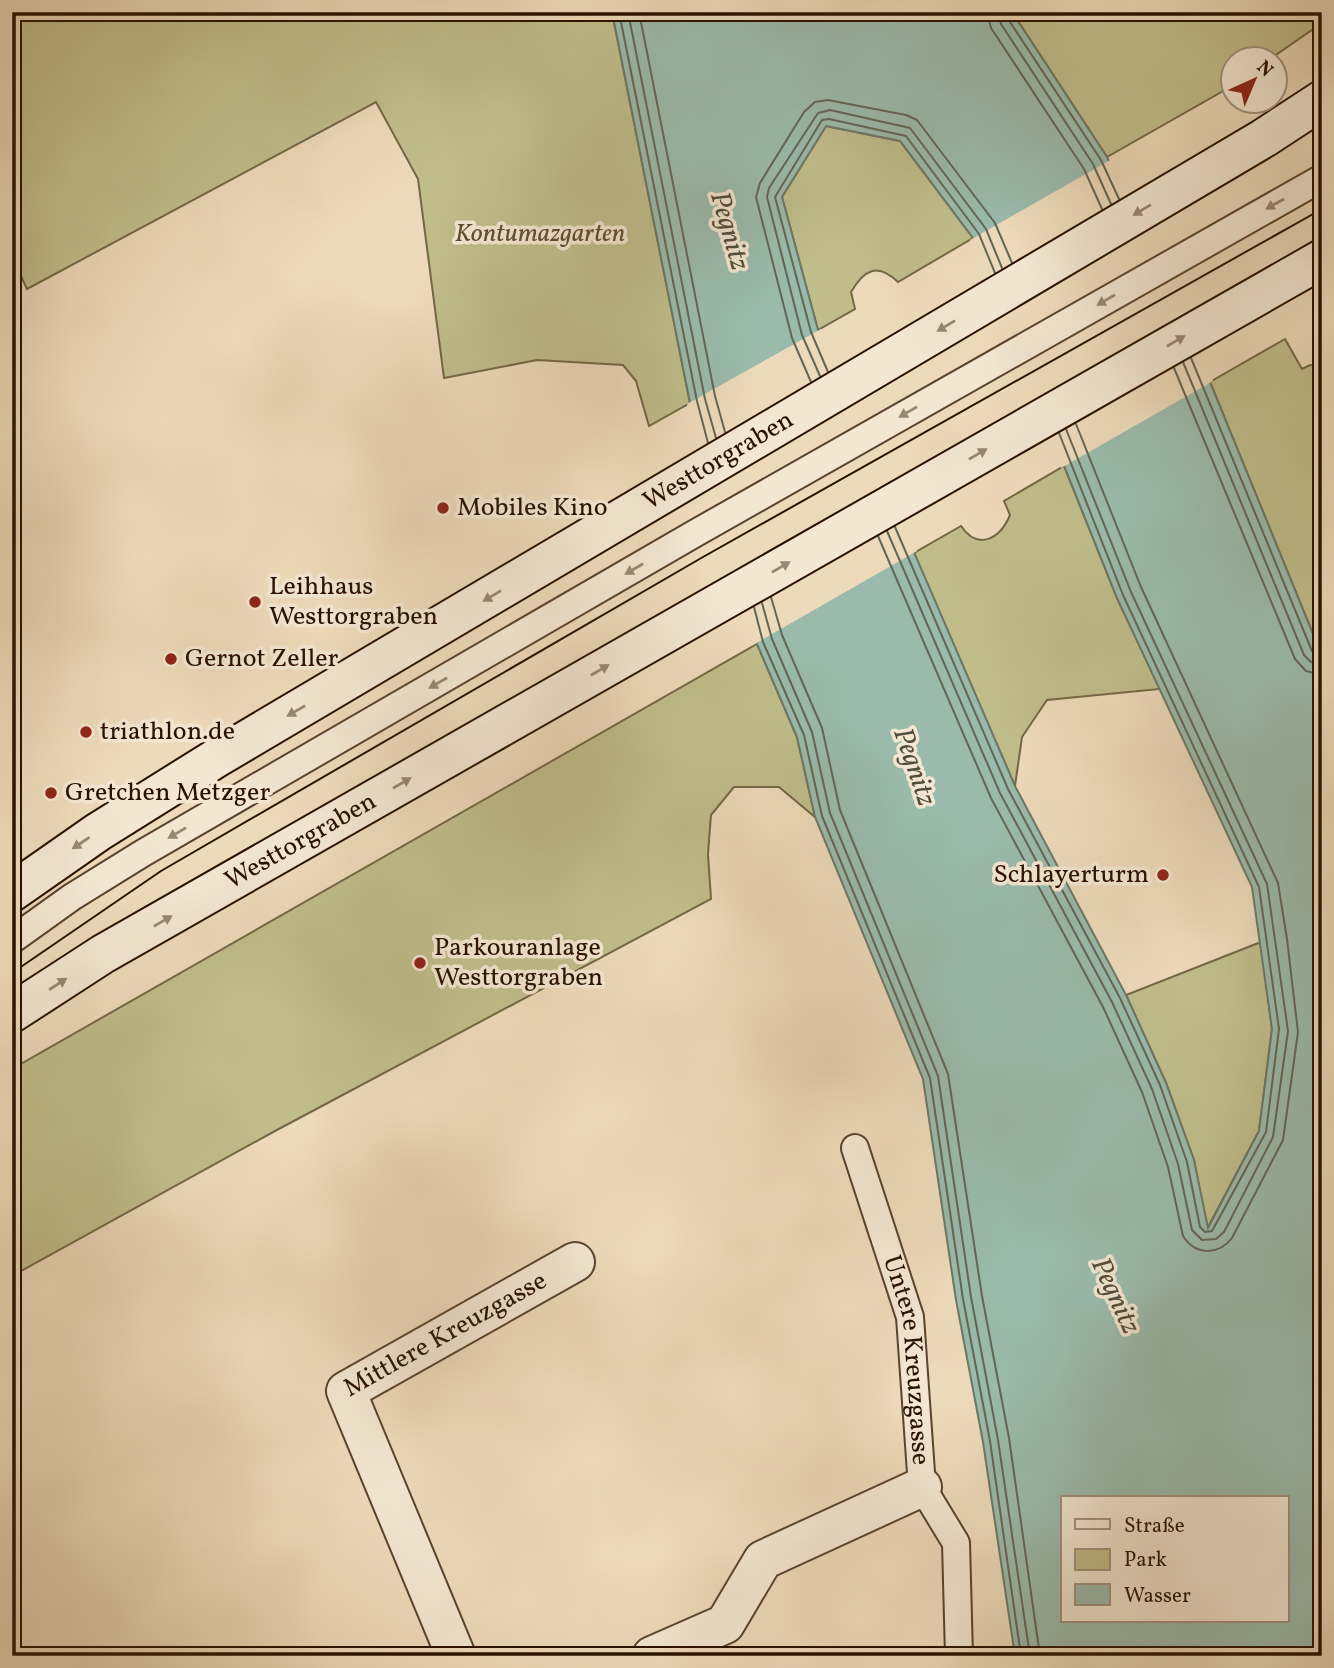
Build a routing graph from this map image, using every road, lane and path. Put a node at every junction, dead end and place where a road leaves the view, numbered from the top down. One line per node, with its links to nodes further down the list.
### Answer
1 (1322, 100): 4 (main road, Westtorgraben, one-way to 4)
2 (1322, 178): 5 (lane, one-way to 5)
3 (1322, 259): 6 (main road, Westtorgraben, one-way to 3)
4 (12, 892)
5 (12, 940)
6 (12, 1013)
7 (855, 1148): 9 (lane, Untere Kreuzgasse)
8 (575, 1262): 10 (main road, Mittlere Kreuzgasse)
9 (922, 1487): 11 (main road); 12 (lane, Untere Kreuzgasse)
10 (456, 1656)
11 (652, 1656)
12 (959, 1656)

